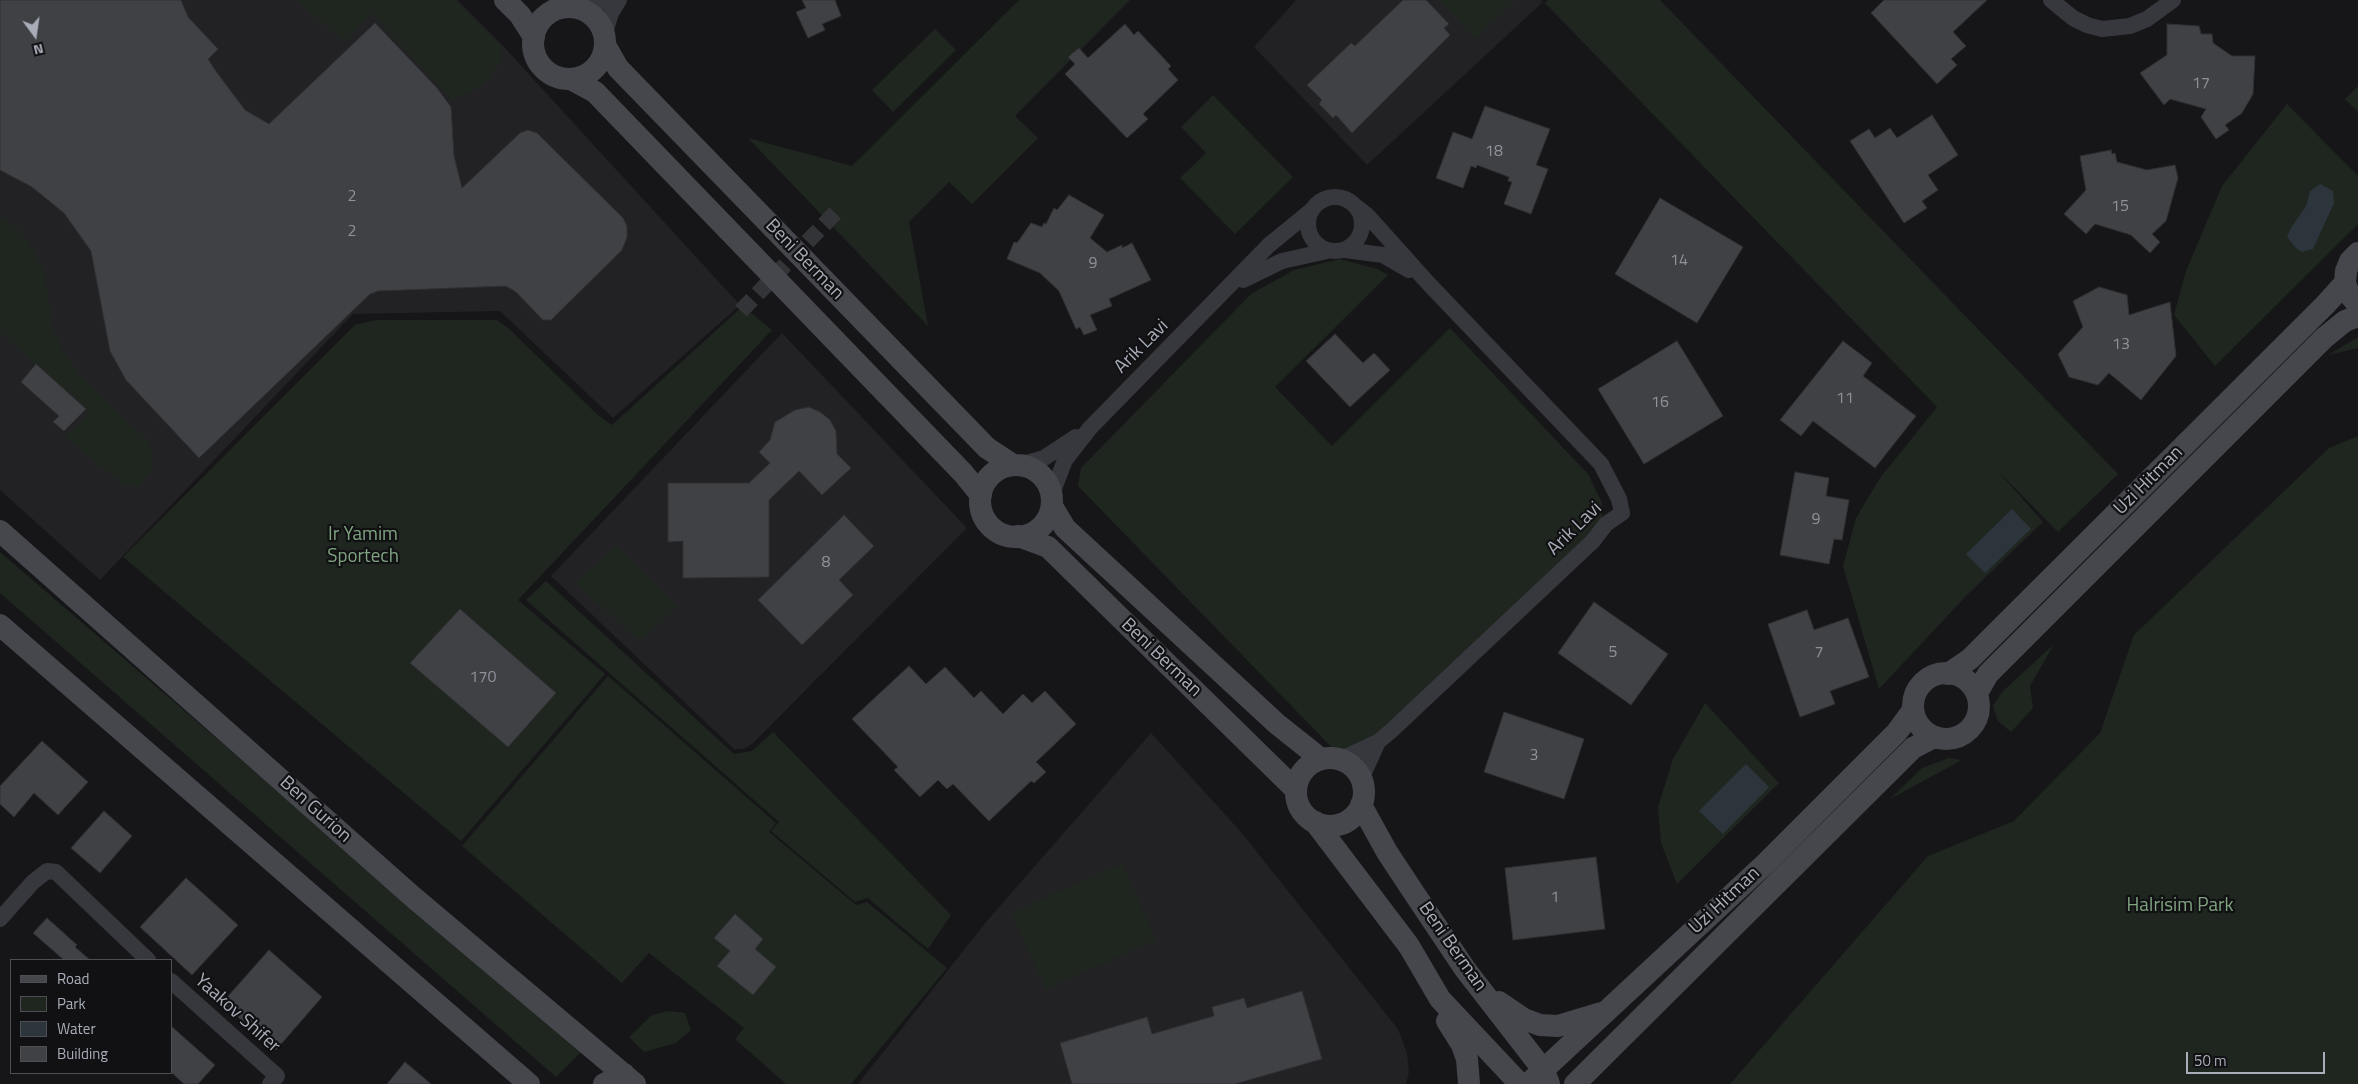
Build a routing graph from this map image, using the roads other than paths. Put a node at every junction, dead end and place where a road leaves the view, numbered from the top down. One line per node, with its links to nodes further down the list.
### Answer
1 (505, 0): 7 (street)
2 (603, 0): 6 (street)
3 (620, 0): 8 (street)
4 (2051, 0): 5 (street)
5 (2173, 0)
6 (570, 5): 7 (street); 8 (street)
7 (534, 38): 9 (street)
8 (605, 40): 9 (street); 21 (street, Beni Berman)
9 (570, 79): 22 (street, Beni Berman)
10 (1354, 205): 11 (street); 12 (street); 16 (street, Arik Lavi)
11 (1312, 210): 13 (street); 17 (street, Arik Lavi)
12 (1345, 250): 13 (street); 16 (street, Arik Lavi)
13 (1327, 251): 17 (street, Arik Lavi)
14 (2358, 252): 15 (street)
15 (2345, 282): 18 (street); 27 (street, Uzi Hitman)
16 (1428, 283): 31 (street, Arik Lavi)
17 (1222, 294): 20 (street, Arik Lavi)
18 (2358, 305)
19 (2358, 316): 28 (street, Uzi Hitman)
20 (1090, 428): 21 (street, Arik Lavi); 23 (street, Arik Lavi)
21 (1016, 465): 22 (street); 23 (street)
22 (981, 495): 25 (street)
23 (1052, 500): 25 (street); 32 (street, Beni Berman)
24 (0, 531): 45 (street, Ben Gurion)
25 (1018, 536): 34 (street, Beni Berman)
26 (0, 625): 46 (street)
27 (1948, 674): 28 (street); 29 (street)
28 (1977, 693): 30 (street)
29 (1913, 710): 30 (street); 42 (street, Uzi Hitman)
30 (1934, 737): 50 (street, Uzi Hitman)
31 (1378, 742): 32 (street, Arik Lavi); 33 (street, Arik Lavi)
32 (1330, 760): 33 (street); 34 (street)
33 (1361, 779): 35 (street)
34 (1296, 790): 36 (street)
35 (1361, 805): 36 (street); 41 (street, Beni Berman)
36 (1315, 822): 39 (street, Beni Berman)
37 (0, 919): 38 (street)
38 (147, 959)
39 (1421, 966): 48 (street); 49 (street, Beni Berman)
40 (172, 982): 43 (street, Yaakov Shifer)
41 (1482, 990): 42 (street); 44 (street, Beni Berman)
42 (1607, 1011): 44 (street, Uzi Hitman)
43 (273, 1080)
44 (1541, 1080)
45 (625, 1081): 47 (street)
46 (527, 1083)
47 (604, 1084)
48 (1469, 1084)
49 (1520, 1084)
50 (1575, 1084)

